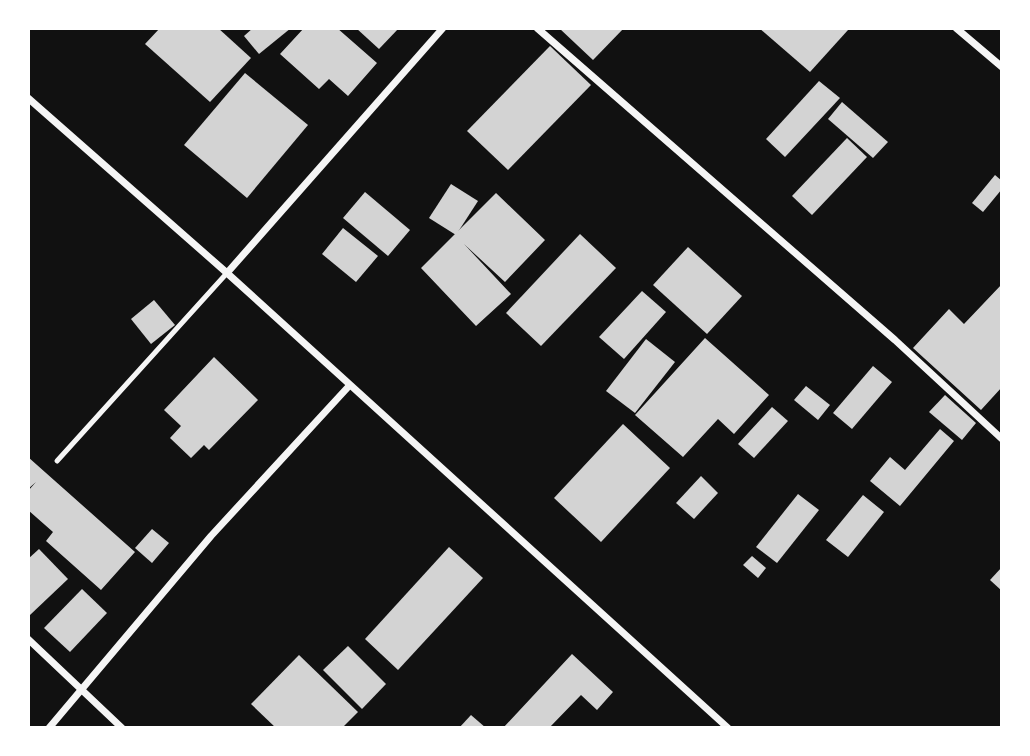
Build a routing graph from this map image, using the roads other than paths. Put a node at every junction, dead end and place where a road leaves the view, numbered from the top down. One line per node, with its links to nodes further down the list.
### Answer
1 (443, 28): 6 (street)
2 (537, 28): 8 (street)
3 (956, 28): 4 (street)
4 (1002, 67)
5 (28, 98): 6 (street)
6 (227, 273): 7 (street); 9 (lane)
7 (349, 386): 11 (street); 14 (street)
8 (1002, 439)
9 (57, 461)
10 (28, 639): 11 (street)
11 (82, 688): 12 (street); 13 (street)
12 (50, 728)
13 (122, 728)
14 (728, 728)

